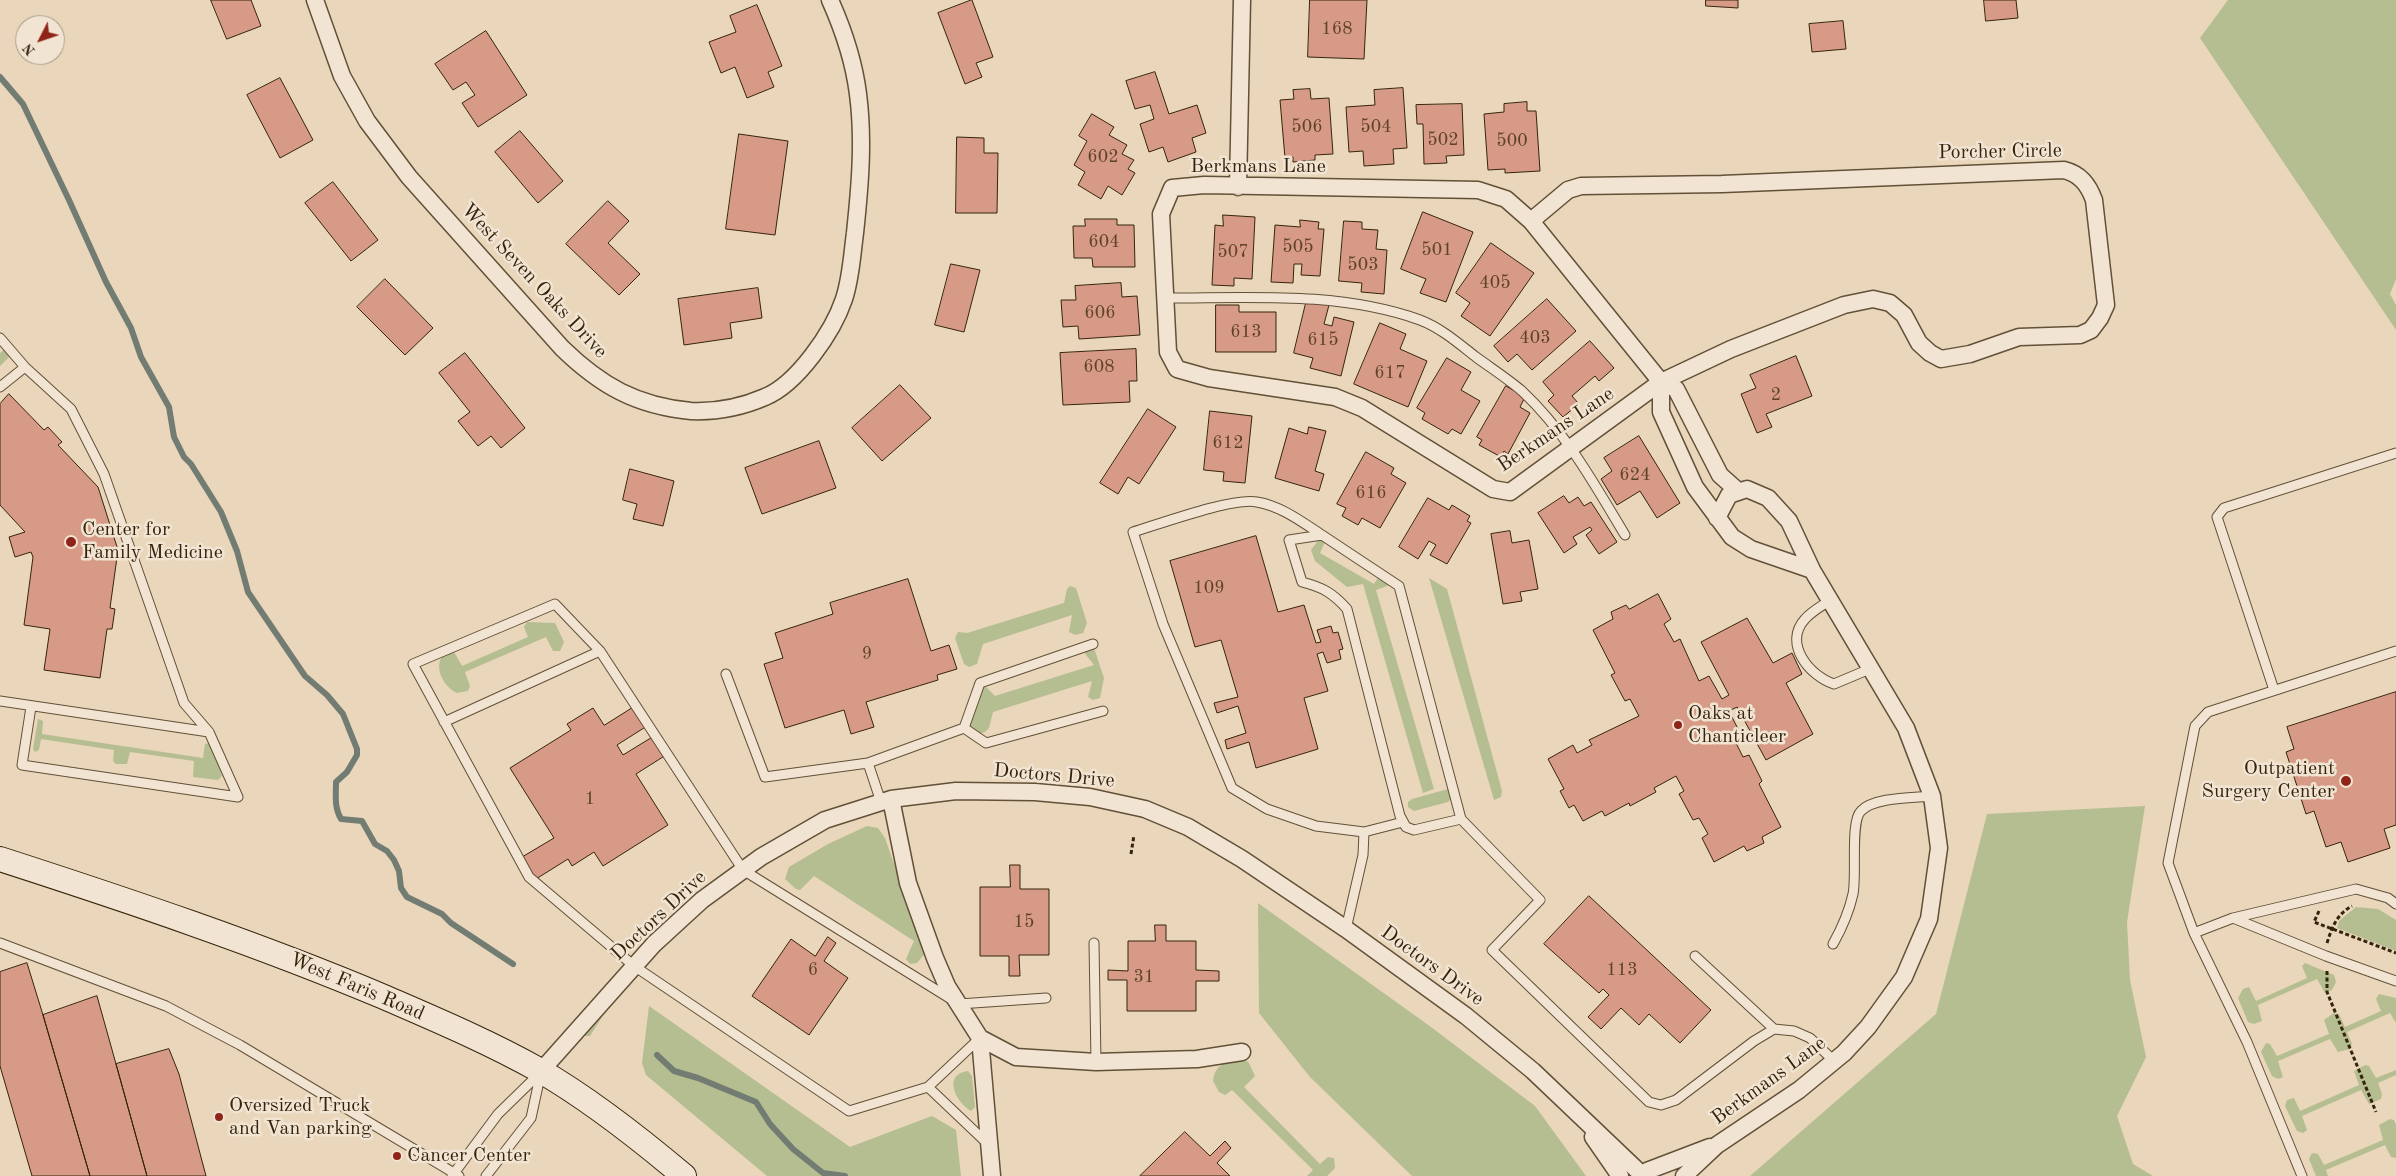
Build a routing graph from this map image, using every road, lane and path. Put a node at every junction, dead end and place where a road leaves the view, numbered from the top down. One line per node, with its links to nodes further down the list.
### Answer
1 (314, 0): 2 (street, West Seven Oaks Drive)
2 (830, 0)
3 (1242, 0): 4 (street)
4 (1238, 187): 5 (street, Berkmans Lane); 6 (street, Berkmans Lane)
5 (1531, 221): 9 (street, Berkmans Lane); 9 (street, Porcher Circle)
6 (1165, 298): 11 (lane); 11 (street, Berkmans Lane)
7 (0, 338): 8 (lane)
8 (25, 367): 10 (lane); 30 (lane)
9 (1661, 382): 11 (street, Berkmans Lane); 13 (street, Berkmans Lane); 14 (street)
10 (0, 387)
11 (1570, 448): 16 (lane)
12 (2396, 453): 24 (lane)
13 (1738, 491): 14 (street); 17 (street, Berkmans Lane)
14 (1717, 518): 17 (street)
15 (1322, 535): 34 (lane); 35 (lane); 36 (lane)
16 (1625, 535)
17 (1812, 570): 18 (street, Berkmans Lane)
18 (1830, 600): 22 (street, Berkmans Lane); 22 (lane)
19 (1093, 644): 29 (lane)
20 (600, 651): 28 (lane); 28 (lane); 40 (lane)
21 (2396, 652): 24 (lane)
22 (1872, 668): 32 (street, Berkmans Lane)
23 (726, 674): 31 (lane)
24 (2274, 690): 47 (lane)
25 (0, 701): 26 (lane)
26 (31, 707): 30 (lane); 30 (lane)
27 (1103, 711): 29 (lane)
28 (444, 722): 54 (lane)
29 (964, 728): 31 (lane)
30 (209, 732)
31 (868, 763): 33 (lane)
32 (1932, 796): 50 (lane); 62 (street, Berkmans Lane)
33 (886, 800): 40 (street, Doctors Drive); 46 (street, Doctors Drive); 58 (street)
34 (1461, 819): 35 (lane); 59 (lane)
35 (1403, 822): 36 (lane)
36 (1364, 832): 46 (lane)
37 (1134, 835): 38 (path)
38 (1131, 854)
39 (0, 859): 64 (main road, West Faris Road)
40 (743, 870): 54 (street, Doctors Drive); 58 (lane)
41 (2352, 901): 45 (path)
42 (2396, 904): 44 (lane)
43 (2321, 907): 45 (path)
44 (2233, 918): 47 (lane); 56 (lane)
45 (2332, 928): 51 (path); 52 (path)
46 (1346, 929): 66 (street, Doctors Drive)
47 (2194, 933): 77 (lane)
48 (0, 943): 71 (lane)
49 (1094, 943): 63 (lane)
50 (1833, 944)
51 (2326, 945)
52 (2396, 953)
53 (1695, 956): 59 (lane)
54 (634, 966): 64 (street, Doctors Drive); 65 (lane)
55 (2327, 971): 67 (path)
56 (2396, 982)
57 (1046, 998): 58 (lane)
58 (959, 1004): 60 (street)
59 (1774, 1029): 62 (lane)
60 (980, 1038): 63 (street); 65 (lane); 68 (street)
61 (1242, 1052): 63 (street)
62 (1834, 1061): 69 (street, Berkmans Lane)
63 (1096, 1062)
64 (541, 1071): 71 (lane); 72 (lane); 73 (main road, West Faris Road)
65 (928, 1087): 68 (lane)
66 (1570, 1105): 70 (street, Doctors Drive); 75 (street, Doctors Drive)
67 (2376, 1112)
68 (988, 1144): 74 (street)
69 (1717, 1145): 70 (street, Berkmans Lane); 76 (street, Berkmans Lane)
70 (1643, 1173)
71 (455, 1175)
72 (486, 1176)
73 (684, 1176)
74 (992, 1176)
75 (1620, 1176)
76 (1684, 1176)
77 (2302, 1176)

